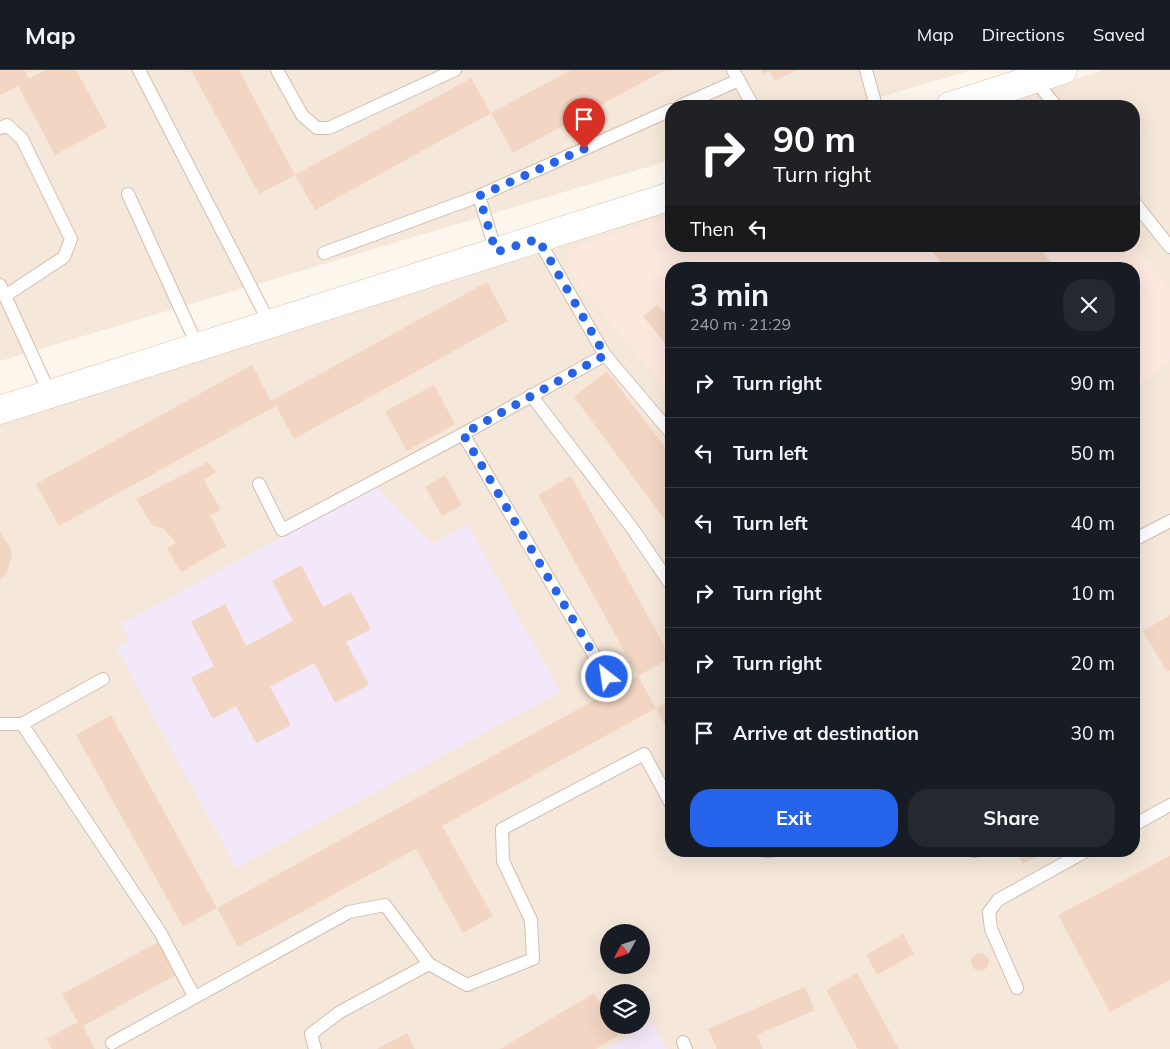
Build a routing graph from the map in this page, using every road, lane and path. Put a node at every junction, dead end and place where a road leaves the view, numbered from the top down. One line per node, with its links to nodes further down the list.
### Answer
1 (139, 70): 24 (lane)
2 (277, 70): 3 (lane)
3 (455, 70)
4 (866, 70): 10 (lane)
5 (1063, 70): 7 (street)
6 (736, 75): 8 (lane); 9 (lane)
7 (1034, 79): 11 (street); 12 (lane)
8 (691, 100)
9 (750, 100)
10 (874, 100)
11 (969, 100)
12 (1051, 100)
13 (665, 113): 16 (lane)
14 (0, 128): 23 (lane)
15 (128, 194): 25 (lane)
16 (479, 196): 21 (lane); 22 (lane)
17 (665, 198): 19 (street)
18 (1140, 210): 20 (lane)
19 (538, 239): 21 (street); 26 (lane)
20 (1170, 247)
21 (496, 252): 24 (street)
22 (324, 253)
23 (3, 291): 27 (lane)
24 (270, 324): 25 (street)
25 (198, 347): 27 (street)
26 (605, 355): 28 (lane); 30 (lane)
27 (50, 394): 29 (street)
28 (531, 395): 31 (lane); 35 (lane)
29 (0, 410)
30 (665, 426)
31 (463, 434): 32 (lane); 36 (lane)
32 (259, 484)
33 (1170, 521): 34 (lane)
34 (1140, 537)
35 (665, 576)
36 (607, 677)
37 (103, 679): 39 (lane)
38 (0, 724): 39 (lane)
39 (22, 724): 46 (lane)
40 (665, 793): 44 (lane)
41 (1170, 804): 42 (lane)
42 (1140, 822)
43 (1075, 857): 45 (lane)
44 (429, 964): 46 (lane); 48 (lane)
45 (1017, 988)
46 (194, 996): 47 (lane)
47 (112, 1042)
48 (315, 1049)

